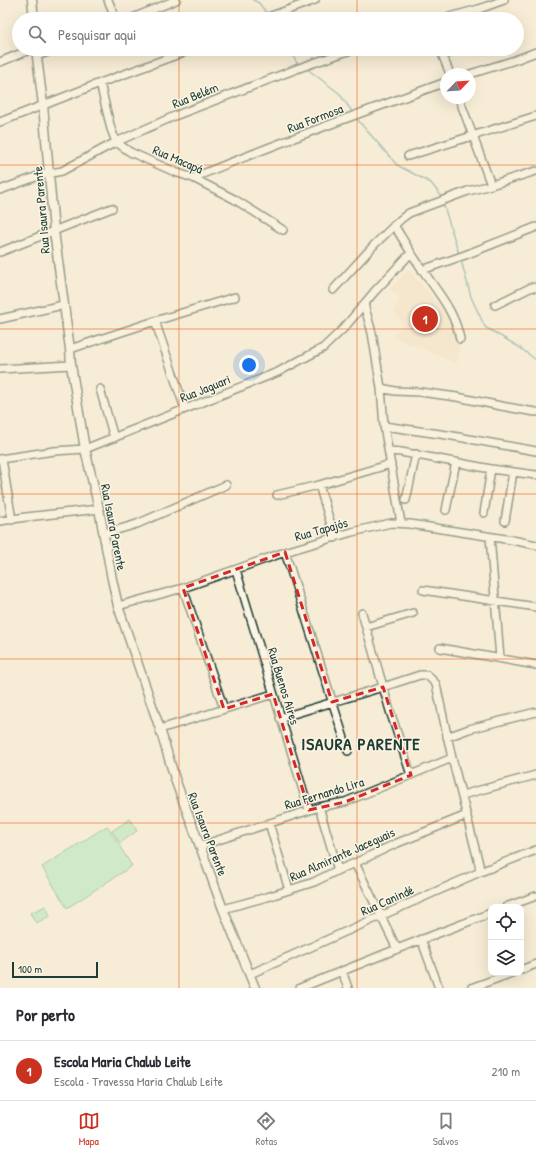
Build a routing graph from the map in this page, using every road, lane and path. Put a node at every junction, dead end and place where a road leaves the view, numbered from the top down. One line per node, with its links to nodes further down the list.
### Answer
1 (32, 0): 6 (street)
2 (108, 0): 7 (street)
3 (176, 0): 8 (street)
4 (315, 0): 9 (street)
5 (504, 0): 10 (street)
6 (33, 12)
7 (113, 12)
8 (147, 12)
9 (283, 12)
10 (468, 12)
11 (536, 52): 19 (street)
12 (15, 56): 17 (street)
13 (37, 56): 23 (street, Rua Isaura Parente)
14 (174, 56): 20 (street)
15 (333, 56): 27 (street, Rua Belém)
16 (443, 56): 18 (street)
17 (0, 62)
18 (448, 68)
19 (476, 72)
20 (100, 83): 23 (street); 27 (street)
21 (440, 84): 31 (street, Rua Formosa)
22 (461, 104): 26 (street)
23 (43, 105): 25 (street); 30 (street, Rua Isaura Parente)
24 (536, 116): 26 (street)
25 (0, 122)
26 (473, 136): 28 (street); 32 (street)
27 (116, 142): 30 (street, Rua Belém); 31 (street, Rua Macapá)
28 (408, 156)
29 (536, 171): 32 (street)
30 (50, 173): 33 (street, Rua Belém); 38 (street, Rua Isaura Parente)
31 (193, 178): 37 (street, Rua Macapá)
32 (491, 185): 35 (street)
33 (0, 190)
34 (112, 208): 38 (street)
35 (394, 225): 40 (street); 43 (street)
36 (536, 227): 41 (street)
37 (283, 230)
38 (54, 231): 39 (street); 46 (street, Rua Isaura Parente)
39 (0, 252)
40 (411, 253): 41 (street); 45 (street, Rua Jaguari)
41 (422, 270): 50 (street)
42 (536, 288): 47 (street)
43 (333, 290)
44 (235, 297): 49 (street)
45 (364, 304): 54 (street); 56 (street, Rua Jaguari)
46 (63, 305): 48 (street); 51 (street, Rua Isaura Parente)
47 (495, 305)
48 (0, 319)
49 (155, 321): 51 (street); 56 (street)
50 (460, 339)
51 (70, 349): 52 (street, Rua Isaura Parente)
52 (71, 365): 53 (street); 60 (street, Rua Isaura Parente)
53 (0, 369)
54 (381, 388): 57 (street); 58 (street)
55 (100, 389): 59 (street)
56 (185, 409): 59 (street, Rua Jaguari)
57 (536, 412)
58 (384, 426): 61 (street); 62 (street)
59 (114, 438): 60 (street, Rua Jaguari)
60 (85, 449): 64 (street, Rua Jaguari); 74 (street, Rua Isaura Parente)
61 (389, 451): 63 (street); 66 (street)
62 (536, 451)
63 (416, 454): 65 (street); 73 (street)
64 (1, 459): 77 (street)
65 (456, 462): 67 (street); 75 (street)
66 (391, 464): 71 (street); 80 (street)
67 (491, 469): 68 (street); 76 (street)
68 (513, 472): 69 (street); 79 (street)
69 (536, 475)
70 (226, 485): 81 (street)
71 (319, 485): 72 (street); 83 (street)
72 (278, 495)
73 (406, 500)
74 (99, 509): 77 (street); 81 (street, Rua Isaura Parente)
75 (446, 510)
76 (484, 513)
77 (12, 520): 78 (street)
78 (0, 521)
79 (504, 521)
80 (401, 523): 82 (street, Rua Tapajós); 83 (street, Rua Tapajós)
81 (103, 534): 90 (street, Rua Isaura Parente)
82 (490, 537): 84 (street, Rua Tapajós); 89 (street)
83 (335, 538): 85 (street, Rua Tapajós)
84 (536, 545)
85 (285, 552): 86 (street, Rua Tapajós); 100 (street)
86 (236, 570): 87 (street, Rua Tapajós); 99 (street, Rua Buenos Aires)
87 (183, 588): 90 (street, Rua Tapajós); 101 (street)
88 (423, 590): 89 (street)
89 (495, 601): 91 (street); 96 (street)
90 (118, 606): 104 (street, Rua Isaura Parente)
91 (536, 607)
92 (362, 613): 94 (street)
93 (413, 613): 94 (street)
94 (366, 627): 98 (street)
95 (440, 648): 96 (street)
96 (500, 658): 97 (street)
97 (536, 665)
98 (383, 687): 100 (street); 105 (street); 109 (street)
99 (273, 694): 101 (street); 103 (street, Rua Buenos Aires)
100 (332, 702): 103 (street); 106 (street)
101 (224, 709): 104 (street)
102 (536, 712): 105 (street)
103 (280, 718): 112 (street, Rua Buenos Aires)
104 (160, 729): 115 (street, Rua Isaura Parente)
105 (447, 737): 107 (street)
106 (348, 751)
107 (452, 758): 109 (street, Rua Fernando Lira); 110 (street)
108 (536, 775): 110 (street)
109 (411, 776): 111 (street, Rua Fernando Lira)
110 (462, 795): 113 (street)
111 (318, 807): 112 (street, Rua Fernando Lira); 118 (street)
112 (309, 810): 114 (street, Rua Fernando Lira)
113 (467, 815): 117 (street, Rua Almirante Jaceguais); 119 (street)
114 (269, 823): 115 (street, Rua Fernando Lira); 120 (street)
115 (200, 846): 123 (street, Rua Isaura Parente)
116 (536, 850): 119 (street, Rua Canindé)
117 (355, 863): 118 (street, Rua Almirante Jaceguais); 125 (street)
118 (338, 870): 120 (street, Rua Almirante Jaceguais)
119 (480, 872): 125 (street, Rua Canindé)
120 (289, 890): 123 (street, Rua Almirante Jaceguais)
121 (536, 896): 122 (street)
122 (514, 904)
123 (223, 909): 131 (street, Rua Isaura Parente)
124 (488, 914): 126 (street)
125 (382, 915): 127 (street); 131 (street, Rua Canindé)
126 (421, 939): 127 (street); 136 (street)
127 (397, 949): 130 (street)
128 (536, 964): 129 (street)
129 (524, 969)
130 (342, 971): 134 (street); 135 (street)
131 (250, 974): 133 (street, Rua Isaura Parente)
132 (504, 976): 137 (street)
133 (255, 988)
134 (300, 988)
135 (348, 988)
136 (439, 988)
137 (471, 988)

